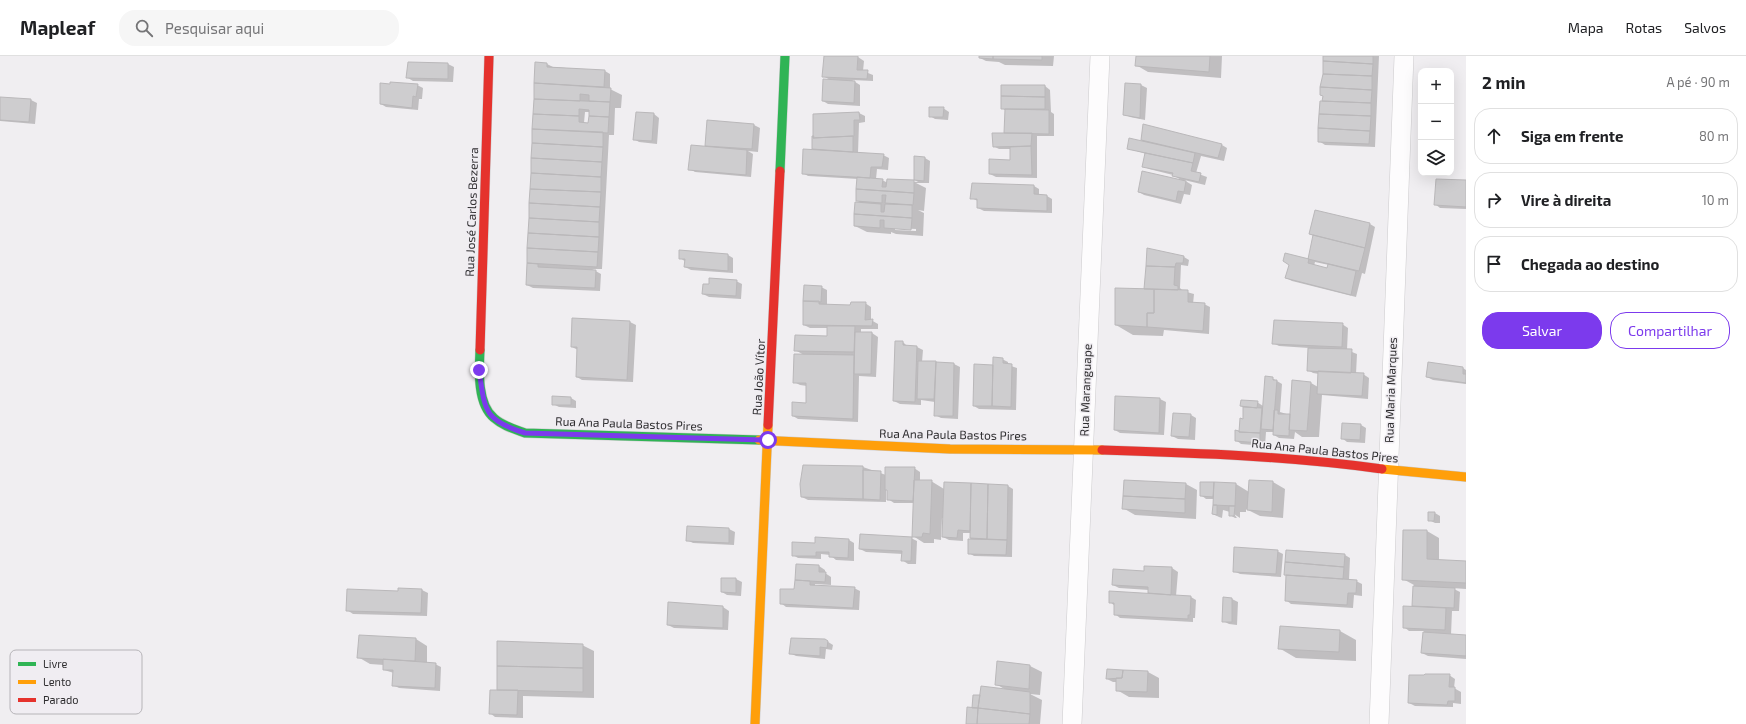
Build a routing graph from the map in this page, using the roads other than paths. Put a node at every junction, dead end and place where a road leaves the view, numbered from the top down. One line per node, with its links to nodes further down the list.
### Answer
1 (489, 56): 5 (street, Rua José Carlos Bezerra)
2 (785, 56): 6 (street, Rua João Vítor)
3 (1100, 56): 7 (street, Rua Maranguape)
4 (1404, 56): 8 (street, Rua Maria Marques)
5 (479, 370): 6 (street, Rua Ana Paula Bastos Pires)
6 (768, 440): 7 (street, Rua Ana Paula Bastos Pires); 10 (street, Rua João Vítor)
7 (1083, 449): 8 (street, Rua Ana Paula Bastos Pires); 11 (street, Rua Maranguape)
8 (1388, 470): 9 (street, Rua Ana Paula Bastos Pires); 12 (street, Rua Maria Marques)
9 (1466, 477)
10 (755, 724)
11 (1072, 724)
12 (1378, 724)

